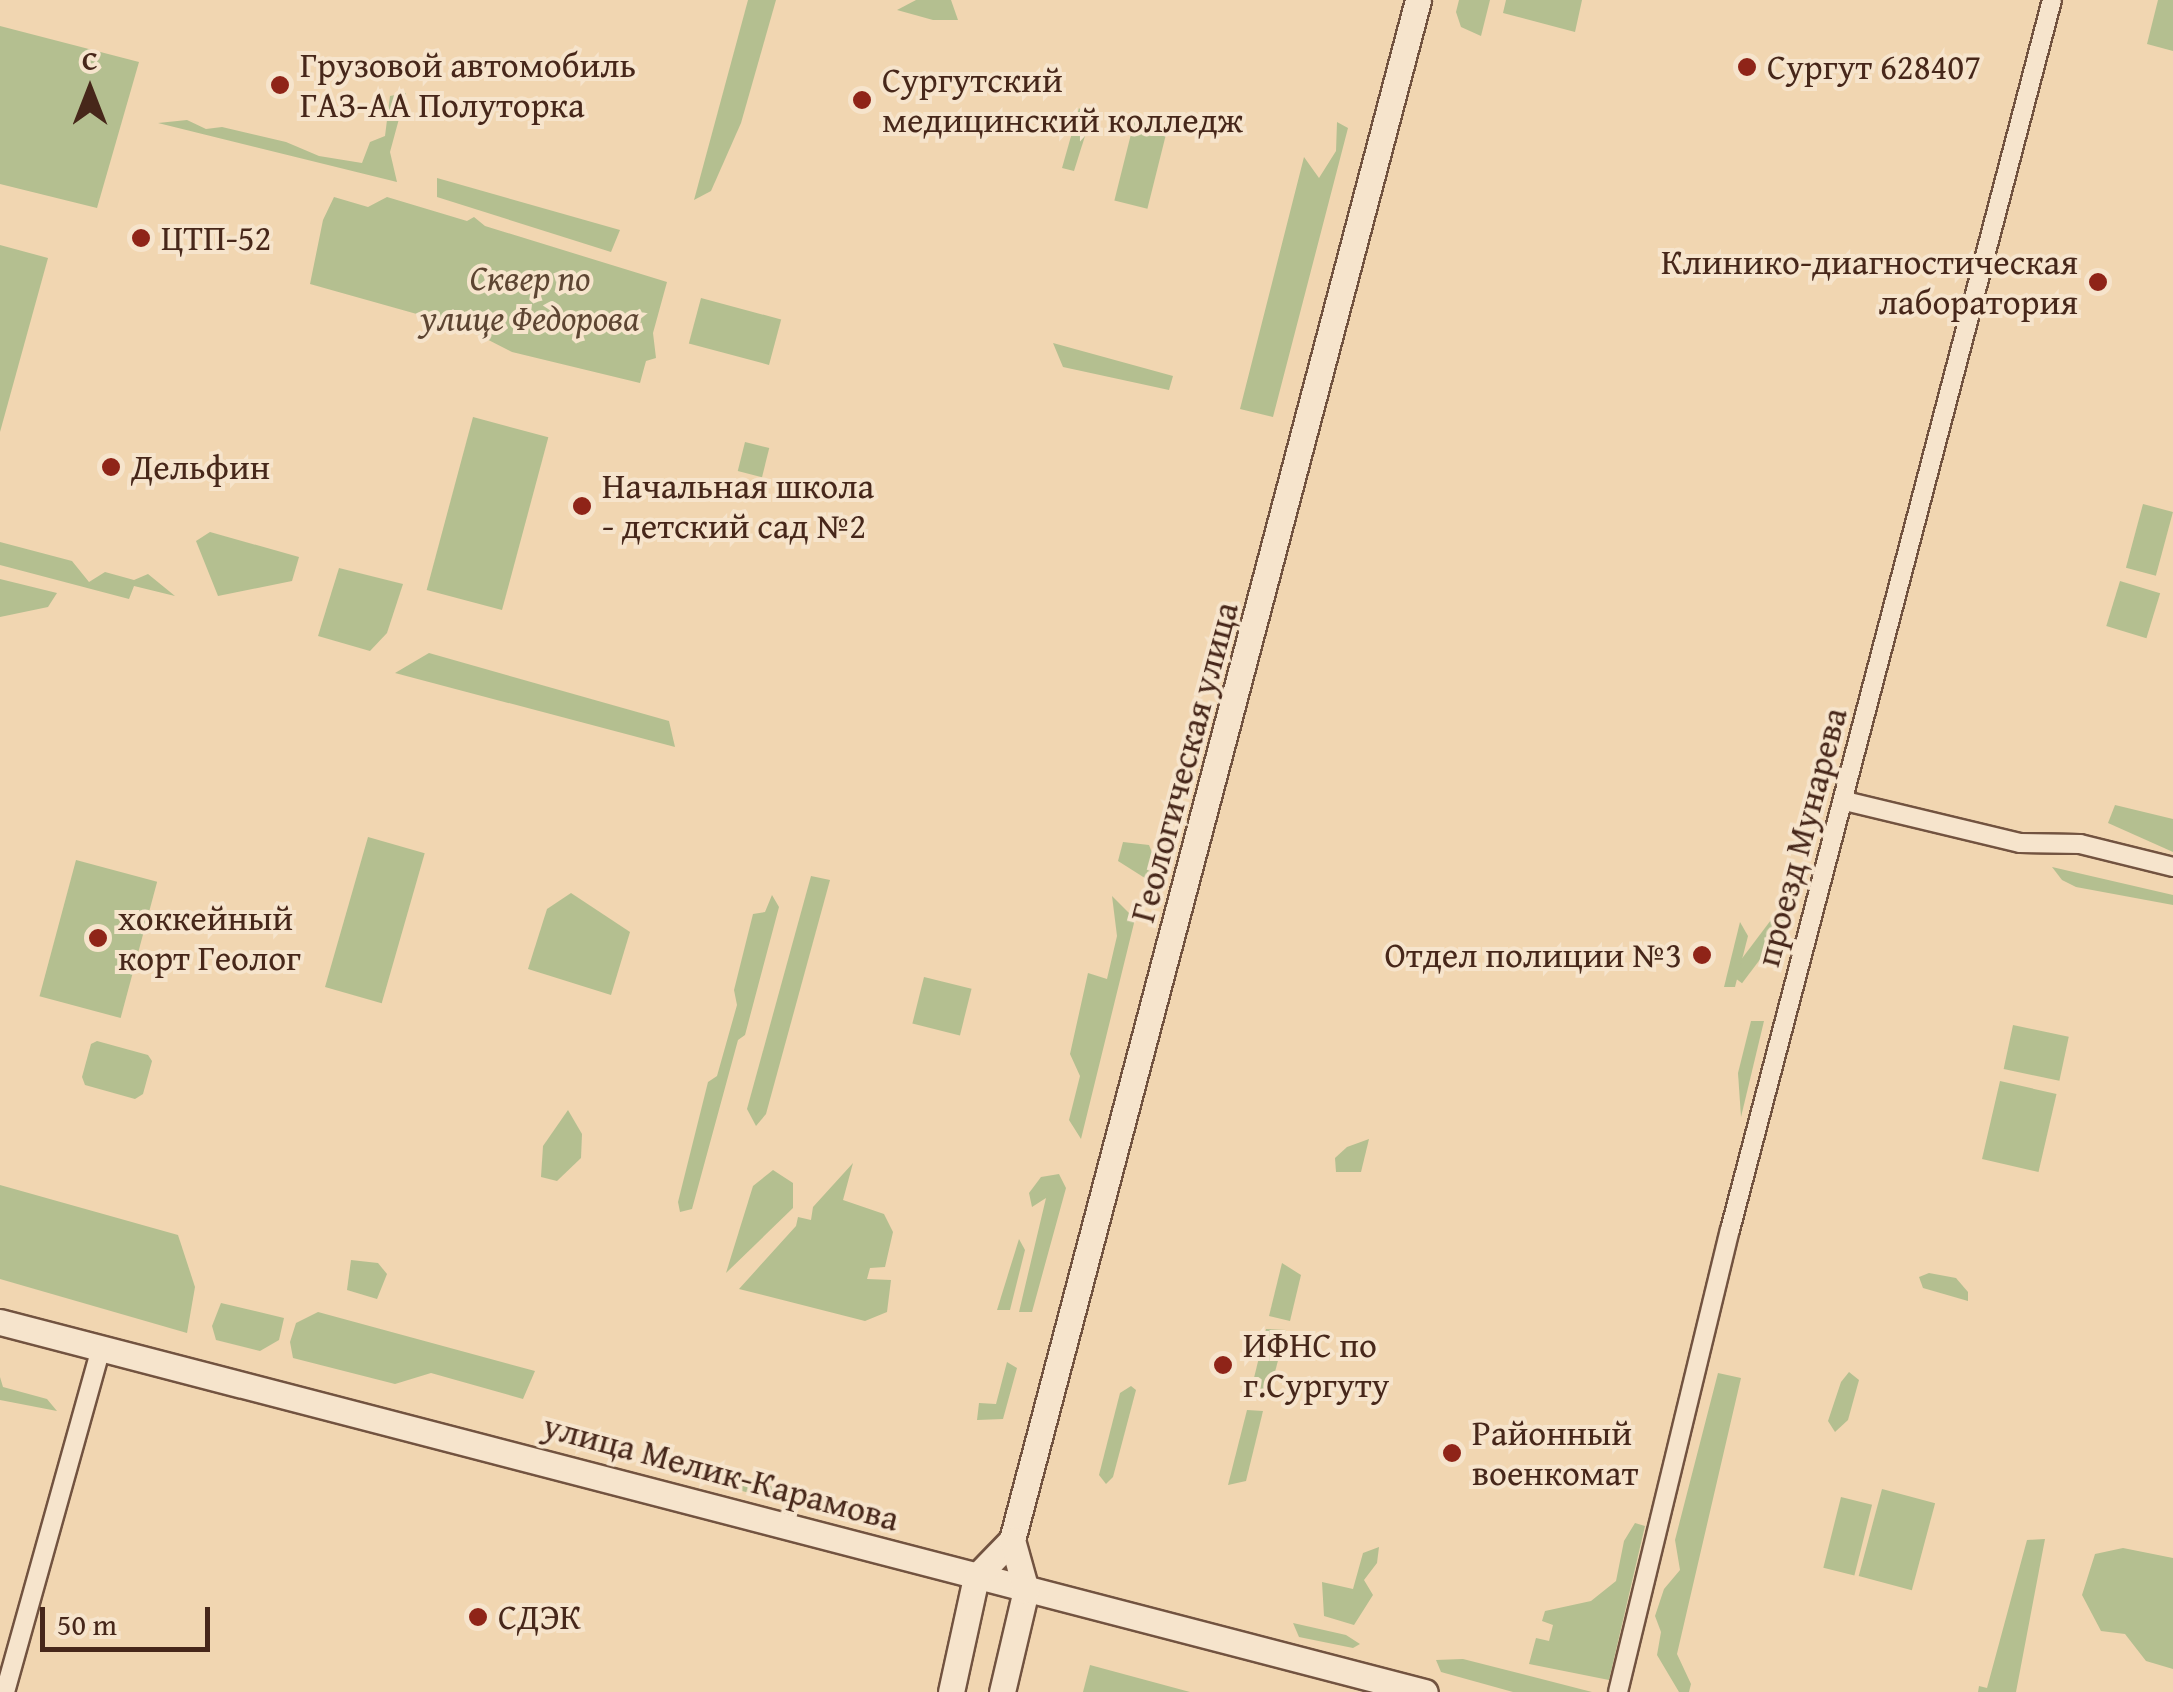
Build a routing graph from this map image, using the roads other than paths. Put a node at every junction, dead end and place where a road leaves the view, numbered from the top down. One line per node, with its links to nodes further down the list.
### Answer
1 (1418, 0): 7 (main road, Геологическая улица)
2 (2052, 0): 3 (street, проезд Мунарева)
3 (1845, 800): 4 (street); 14 (street, проезд Мунарева)
4 (2173, 868)
5 (0, 1322): 6 (main road, улица Мелик-Карамова)
6 (100, 1348): 8 (main road, улица Мелик-Карамова); 10 (street)
7 (1012, 1540): 8 (main road, Геологическая улица); 9 (main road)
8 (976, 1577): 9 (main road, улица Мелик-Карамова); 11 (main road)
9 (1026, 1590): 12 (main road); 13 (main road, улица Мелик-Карамова)
10 (5, 1692)
11 (951, 1692)
12 (1002, 1692)
13 (1425, 1692)
14 (1618, 1692)

